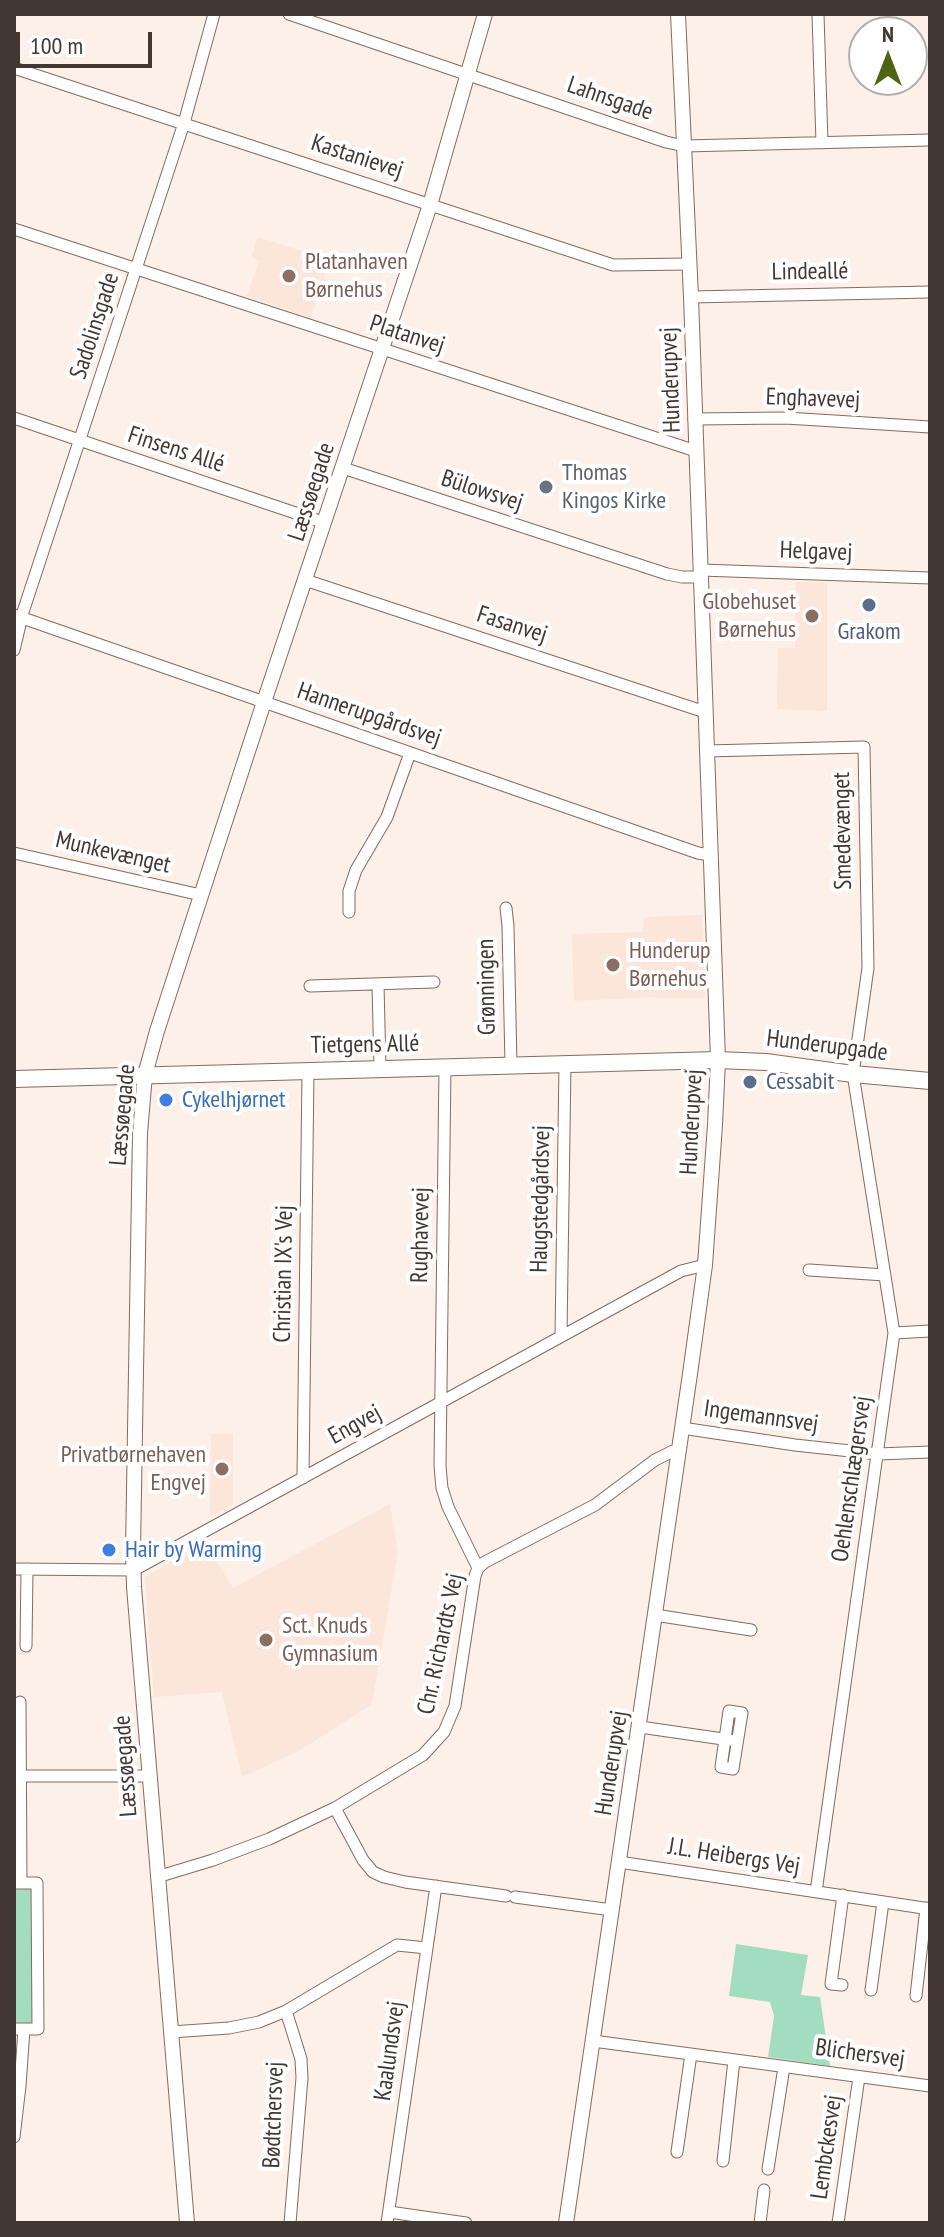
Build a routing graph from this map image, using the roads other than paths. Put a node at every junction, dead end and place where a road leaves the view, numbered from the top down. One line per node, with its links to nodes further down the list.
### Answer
1 (214, 14): 8 (street, Sadolinsgade)
2 (289, 14): 7 (street, Lahnsgade)
3 (485, 14): 7 (street, Læssøegade)
4 (678, 14): 11 (street, Hunderupvej)
5 (818, 14): 10 (street)
6 (14, 68): 8 (street, Kastanievej)
7 (468, 73): 11 (street, Lahnsgade); 12 (street, Læssøegade)
8 (184, 123): 12 (street, Kastanievej); 15 (street, Sadolinsgade)
9 (930, 140): 10 (street, Lahnsgade)
10 (822, 143): 11 (street, Lahnsgade)
11 (684, 146): 14 (street, Hunderupvej)
12 (430, 205): 14 (street, Kastanievej); 18 (street, Læssøegade)
13 (14, 229): 15 (street, Platanvej)
14 (689, 264): 17 (street, Hunderupvej)
15 (137, 269): 18 (street, Platanvej); 22 (street, Sadolinsgade)
16 (930, 292): 17 (street, Lindeallé)
17 (691, 297): 20 (street, Hunderupvej)
18 (381, 350): 23 (street, Platanvej); 24 (street, Læssøegade)
19 (14, 418): 22 (street, Finsens Allé)
20 (694, 419): 21 (street, Enghavevej); 23 (street, Hunderupvej)
21 (930, 427)
22 (80, 441): 25 (street, Finsens Allé); 29 (street, Sadolinsgade)
23 (696, 451): 26 (street, Hunderupvej)
24 (343, 468): 25 (street, Læssøegade); 26 (street, Bülowsvej)
25 (325, 523): 28 (street, Læssøegade)
26 (701, 574): 27 (street, Helgavej); 32 (street, Hunderupvej)
27 (930, 578)
28 (305, 580): 31 (street, Læssøegade); 32 (street, Fasanvej)
29 (18, 616): 30 (street, Sadolinsgade); 31 (street, Hannerupgårdsvej)
30 (14, 650)
31 (264, 702): 34 (street, Hannerupgårdsvej); 37 (street, Læssøegade)
32 (705, 712): 33 (street, Hunderupvej)
33 (707, 751): 36 (street, Hunderupvej); 40 (street, Smedevænget)
34 (410, 753): 36 (street, Hannerupgårdsvej); 39 (street)
35 (14, 853): 37 (street, Munkevænget)
36 (710, 855): 44 (street, Hunderupvej)
37 (201, 895): 51 (street, Læssøegade)
38 (506, 908): 46 (street, Grønningen)
39 (349, 912)
40 (867, 927): 50 (street, Oehlenschlægersvej)
41 (434, 982): 42 (street)
42 (378, 984): 43 (street); 48 (street)
43 (310, 986)
44 (718, 1060): 45 (main road, Tietgens Allé); 50 (main road, Hunderupgade); 54 (street, Hunderupvej)
45 (565, 1064): 46 (main road, Tietgens Allé); 59 (street, Haugstedgårdsvej)
46 (511, 1065): 47 (main road, Tietgens Allé)
47 (445, 1067): 48 (main road, Tietgens Allé); 60 (street, Rughavevej)
48 (380, 1069): 49 (main road, Tietgens Allé)
49 (308, 1071): 51 (main road, Tietgens Allé); 65 (street, Christian IX's Vej)
50 (853, 1074): 53 (main road, Hunderupgade); 56 (street, Oehlenschlægersvej)
51 (145, 1075): 52 (main road, Tietgens Allé); 68 (street, Læssøegade)
52 (14, 1079)
53 (930, 1081)
54 (705, 1265): 59 (street, Engvej); 61 (street, Hunderupvej)
55 (809, 1270): 56 (street)
56 (885, 1275): 58 (street, Oehlenschlægersvej)
57 (930, 1331): 58 (street)
58 (894, 1333): 64 (street, Oehlenschlægersvej)
59 (561, 1335): 60 (street, Engvej)
60 (440, 1403): 65 (street, Engvej); 66 (street, Rughavevej)
61 (682, 1428): 62 (street, Hunderupvej); 64 (street, Ingemannsvej)
62 (679, 1452): 66 (street, Chr. Richardts Vej); 69 (street, Hunderupvej)
63 (930, 1452): 64 (street, Ingemannsvej)
64 (878, 1454): 83 (street, Oehlenschlægersvej)
65 (303, 1478): 68 (street, Engvej)
66 (478, 1568): 78 (street, Chr. Richardts Vej)
67 (20, 1569): 68 (street, Engvej); 71 (street)
68 (134, 1570): 77 (street, Læssøegade)
69 (655, 1615): 70 (street); 74 (street, Hunderupvej)
70 (751, 1630)
71 (26, 1646)
72 (17, 1702): 73 (street); 76 (street)
73 (33, 1702)
74 (640, 1727): 75 (street); 79 (street, Hunderupvej)
75 (732, 1740)
76 (17, 1776): 77 (street); 81 (street)
77 (148, 1776): 80 (street, Læssøegade)
78 (335, 1808): 80 (street, Chr. Richardts Vej); 82 (street)
79 (619, 1862): 83 (street, J.L. Heibergs Vej); 87 (street, Hunderupvej)
80 (157, 1877): 94 (street, Læssøegade)
81 (18, 1883): 93 (street)
82 (436, 1886): 87 (street); 88 (street, Kaalundsvej)
83 (816, 1892): 84 (street, J.L. Heibergs Vej)
84 (843, 1895): 85 (street, J.L. Heibergs Vej); 89 (street)
85 (883, 1902): 86 (street, J.L. Heibergs Vej); 90 (street)
86 (928, 1908): 91 (street, J.L. Heibergs Vej)
87 (612, 1910): 95 (street, Hunderupvej)
88 (427, 1948): 92 (street); 106 (street, Kaalundsvej)
89 (842, 1985)
90 (871, 1990)
91 (916, 1996)
92 (286, 2011): 94 (street); 108 (street, Bødtchersvej)
93 (19, 2029): 101 (street)
94 (171, 2032): 107 (street, Læssøegade)
95 (593, 2041): 96 (street, Blichersvej); 110 (street, Hunderupvej)
96 (691, 2054): 97 (street, Blichersvej); 102 (street)
97 (734, 2060): 98 (street, Blichersvej); 103 (street)
98 (784, 2067): 99 (street, Blichersvej); 104 (street, Blichersvej)
99 (859, 2077): 100 (street, Blichersvej); 112 (street, Lembckesvej)
100 (930, 2086)
101 (14, 2137)
102 (677, 2152)
103 (723, 2161)
104 (768, 2169)
105 (764, 2190): 111 (street)
106 (388, 2217): 109 (street)
107 (187, 2223)
108 (290, 2223)
109 (466, 2223)
110 (566, 2223)
111 (760, 2223)
112 (838, 2223)

